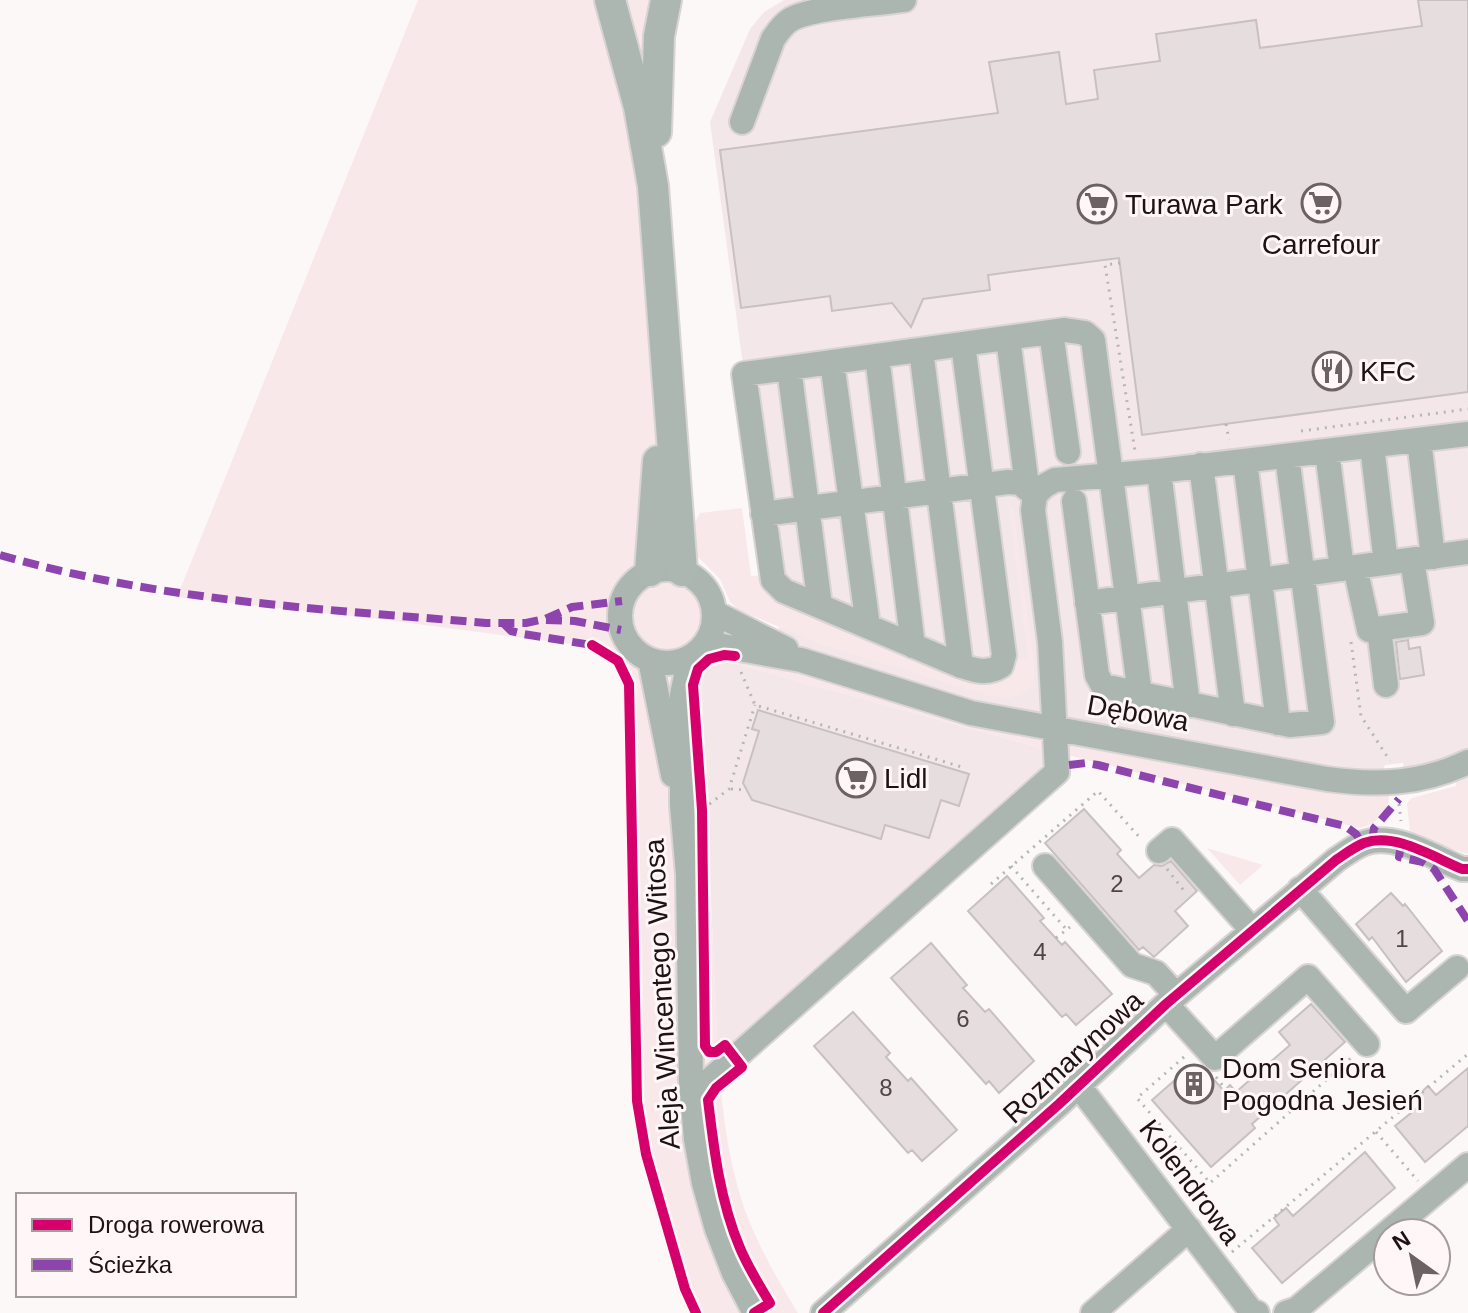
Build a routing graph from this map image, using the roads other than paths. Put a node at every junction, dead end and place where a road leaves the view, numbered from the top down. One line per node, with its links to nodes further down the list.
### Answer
1 (610, 0): 5 (main road)
2 (666, 0): 5 (main road)
3 (904, 0): 4 (street)
4 (742, 122)
5 (653, 186): 13 (main road)
6 (1051, 332): 7 (street); 18 (street); 23 (street)
7 (1008, 338): 8 (street); 26 (street)
8 (963, 344): 9 (street); 24 (street)
9 (921, 350): 10 (street); 25 (street)
10 (877, 356): 11 (street); 27 (street)
11 (832, 362): 12 (street); 29 (street)
12 (789, 368): 30 (street); 31 (street)
13 (667, 392): 36 (main road); 37 (main road)
14 (1467, 439): 15 (street)
15 (1419, 440): 16 (street); 33 (street)
16 (1372, 446): 17 (street); 34 (street)
17 (1327, 451): 19 (street); 35 (street)
18 (1068, 452)
19 (1287, 456): 20 (street); 38 (street)
20 (1245, 461): 21 (street); 39 (street)
21 (1201, 465): 22 (street); 40 (street)
22 (1159, 471): 23 (street); 41 (street)
23 (1113, 474): 26 (street); 42 (street)
24 (982, 484): 25 (street); 26 (street); 52 (street)
25 (939, 490): 27 (street); 52 (street)
26 (1031, 490): 58 (street)
27 (896, 496): 29 (street); 48 (street)
28 (1074, 501): 43 (street)
29 (851, 502): 30 (street); 47 (street)
30 (808, 508): 31 (street); 44 (street)
31 (763, 514): 44 (street)
32 (1468, 552): 33 (street)
33 (1422, 558): 34 (street); 46 (street)
34 (1386, 563): 35 (street)
35 (1349, 568): 38 (street); 46 (street)
36 (650, 571): 37 (street); 50 (street)
37 (682, 571): 45 (street)
38 (1302, 574): 39 (street); 57 (street)
39 (1260, 580): 40 (street); 57 (street)
40 (1216, 586): 41 (street); 56 (street)
41 (1174, 592): 42 (street); 55 (street)
42 (1128, 598): 43 (street); 54 (street)
43 (1087, 603): 54 (street)
44 (820, 606): 47 (street)
45 (715, 613): 49 (street); 51 (street, Dębowa)
46 (1372, 622): 53 (street)
47 (868, 626): 48 (street)
48 (913, 646): 52 (street)
49 (698, 650): 50 (street); 51 (street, Dębowa); 60 (street, Aleja Wincentego Witosa)
50 (650, 660): 60 (street, Aleja Wincentego Witosa)
51 (801, 660): 58 (street, Dębowa)
52 (961, 666)
53 (1386, 685)
54 (1140, 695): 55 (street)
55 (1188, 705): 56 (street)
56 (1233, 714): 57 (street)
57 (1278, 723)
58 (1056, 729): 59 (street, Dębowa); 70 (street)
59 (1468, 762)
60 (692, 807): 70 (street, Aleja Wincentego Witosa)
61 (1154, 850): 65 (street)
62 (1045, 866): 67 (street)
63 (1466, 876): 64 (street, Rozmarynowa)
64 (1300, 889): 65 (street, Rozmarynowa); 66 (street)
65 (1252, 930): 67 (street, Rozmarynowa)
66 (1457, 968)
67 (1171, 999): 68 (street); 69 (street, Rozmarynowa)
68 (1367, 1044)
69 (1078, 1085): 72 (street, Kolendrowa); 74 (street, Rozmarynowa)
70 (692, 1096): 73 (street, Aleja Wincentego Witosa)
71 (1468, 1165): 77 (street)
72 (1189, 1229): 75 (street); 76 (street, Kolendrowa)
73 (755, 1313)
74 (823, 1313)
75 (1093, 1313)
76 (1257, 1313)
77 (1286, 1313)

